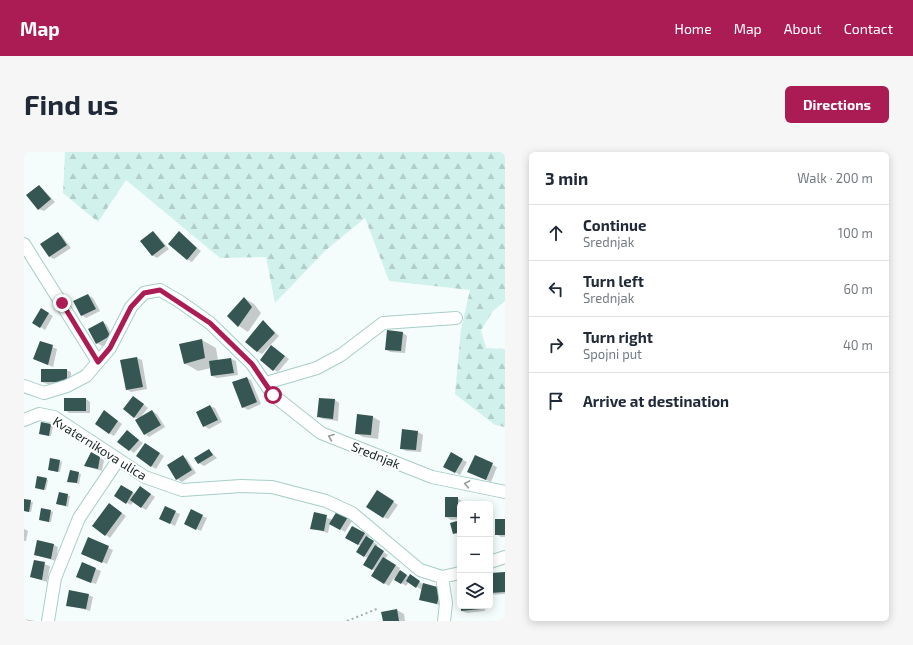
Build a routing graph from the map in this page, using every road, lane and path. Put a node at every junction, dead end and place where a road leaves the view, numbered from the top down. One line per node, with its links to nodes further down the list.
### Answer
1 (24, 244): 3 (street)
2 (456, 318): 4 (street)
3 (98, 362): 4 (street, Srednjak); 6 (street, Srednjak)
4 (266, 383): 10 (street, Srednjak, one-way to 4)
5 (24, 386): 6 (street)
6 (44, 393): 7 (street)
7 (39, 414): 8 (street, Kvaternikova ulica); 9 (street, Kvaternikova ulica)
8 (24, 420)
9 (118, 460): 14 (street, Kvaternikova ulica); 16 (street)
10 (505, 492)
11 (505, 557): 12 (street)
12 (493, 561)
13 (457, 574): 14 (street)
14 (442, 577): 18 (street)
15 (379, 608): 17 (path)
16 (48, 621)
17 (347, 621)
18 (444, 621)

